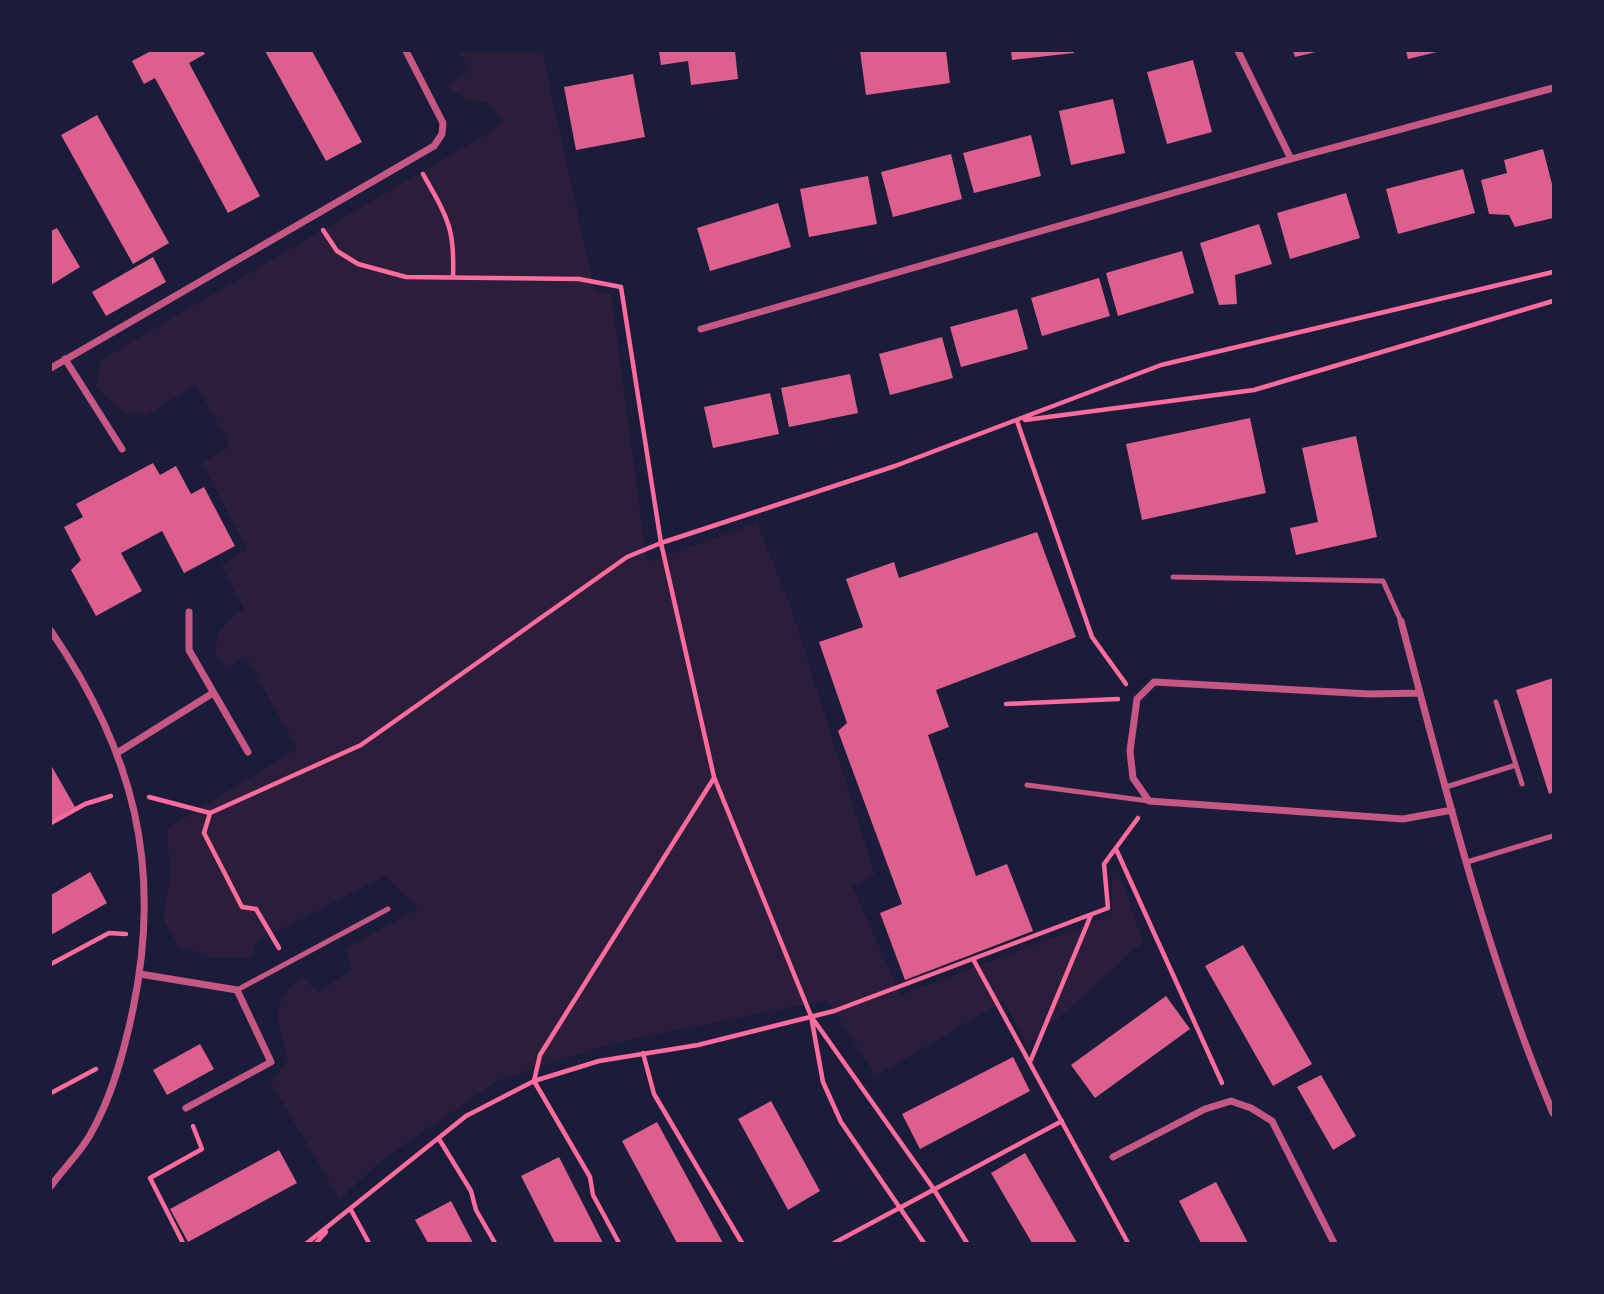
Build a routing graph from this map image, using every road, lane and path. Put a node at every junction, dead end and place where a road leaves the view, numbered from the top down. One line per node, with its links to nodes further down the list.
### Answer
1 (406, 51): 4 (street)
2 (1238, 51): 5 (street)
3 (1553, 88): 5 (street)
4 (414, 158): 6 (street); 8 (path)
5 (1291, 159): 10 (street)
6 (314, 218): 8 (path); 11 (street)
7 (1553, 272): 13 (path)
8 (453, 277): 15 (path)
9 (1553, 302): 13 (path)
10 (701, 329)
11 (65, 359): 12 (street); 14 (street)
12 (51, 368)
13 (1017, 421): 15 (path); 22 (path)
14 (122, 449)
15 (661, 543): 28 (path); 35 (path)
16 (1173, 577): 18 (lane)
17 (189, 612): 20 (street)
18 (1401, 621): 21 (street)
19 (51, 631): 26 (street)
20 (213, 693): 25 (street); 26 (street)
21 (1420, 693): 22 (street); 31 (street)
22 (1137, 699): 24 (path); 33 (street)
23 (1496, 702): 27 (lane)
24 (1006, 705)
25 (248, 752)
26 (117, 753): 32 (street)
27 (1516, 765): 29 (lane); 31 (lane)
28 (715, 777): 48 (path); 52 (path)
29 (1522, 784)
30 (1027, 785): 33 (lane)
31 (1446, 787): 34 (street)
32 (128, 791): 35 (path); 36 (path); 46 (street)
33 (1149, 802): 34 (street); 38 (path)
34 (1452, 810): 39 (street)
35 (210, 813): 44 (path)
36 (51, 823)
37 (1553, 836): 39 (lane)
38 (1115, 848): 41 (path); 54 (path)
39 (1467, 862): 56 (street)
40 (388, 909): 44 (lane)
41 (1091, 915): 43 (path); 51 (path)
42 (109, 933): 45 (path)
43 (973, 959): 48 (path); 51 (path)
44 (287, 963): 47 (lane)
45 (51, 964)
46 (140, 974): 47 (street); 50 (street)
47 (237, 990): 55 (street)
48 (811, 1016): 49 (path); 61 (path); 62 (path)
49 (643, 1054): 52 (path); 71 (path)
50 (123, 1055): 53 (path); 60 (street)
51 (1030, 1062): 57 (path)
52 (534, 1081): 58 (path); 70 (path)
53 (51, 1093)
54 (1231, 1101): 59 (street); 76 (street)
55 (186, 1108): 65 (path)
56 (1553, 1113)
57 (1062, 1121): 61 (path); 75 (path)
58 (439, 1139): 63 (path); 69 (path)
59 (1113, 1157)
60 (51, 1186)
61 (933, 1188): 62 (path); 74 (path)
62 (899, 1207): 72 (path); 73 (path)
63 (351, 1210): 64 (path); 68 (path)
64 (334, 1224): 66 (path); 67 (path)
65 (183, 1243)
66 (307, 1243)
67 (316, 1243)
68 (369, 1243)
69 (495, 1243)
70 (619, 1243)
71 (742, 1243)
72 (834, 1243)
73 (923, 1243)
74 (967, 1243)
75 (1128, 1243)
76 (1334, 1243)

